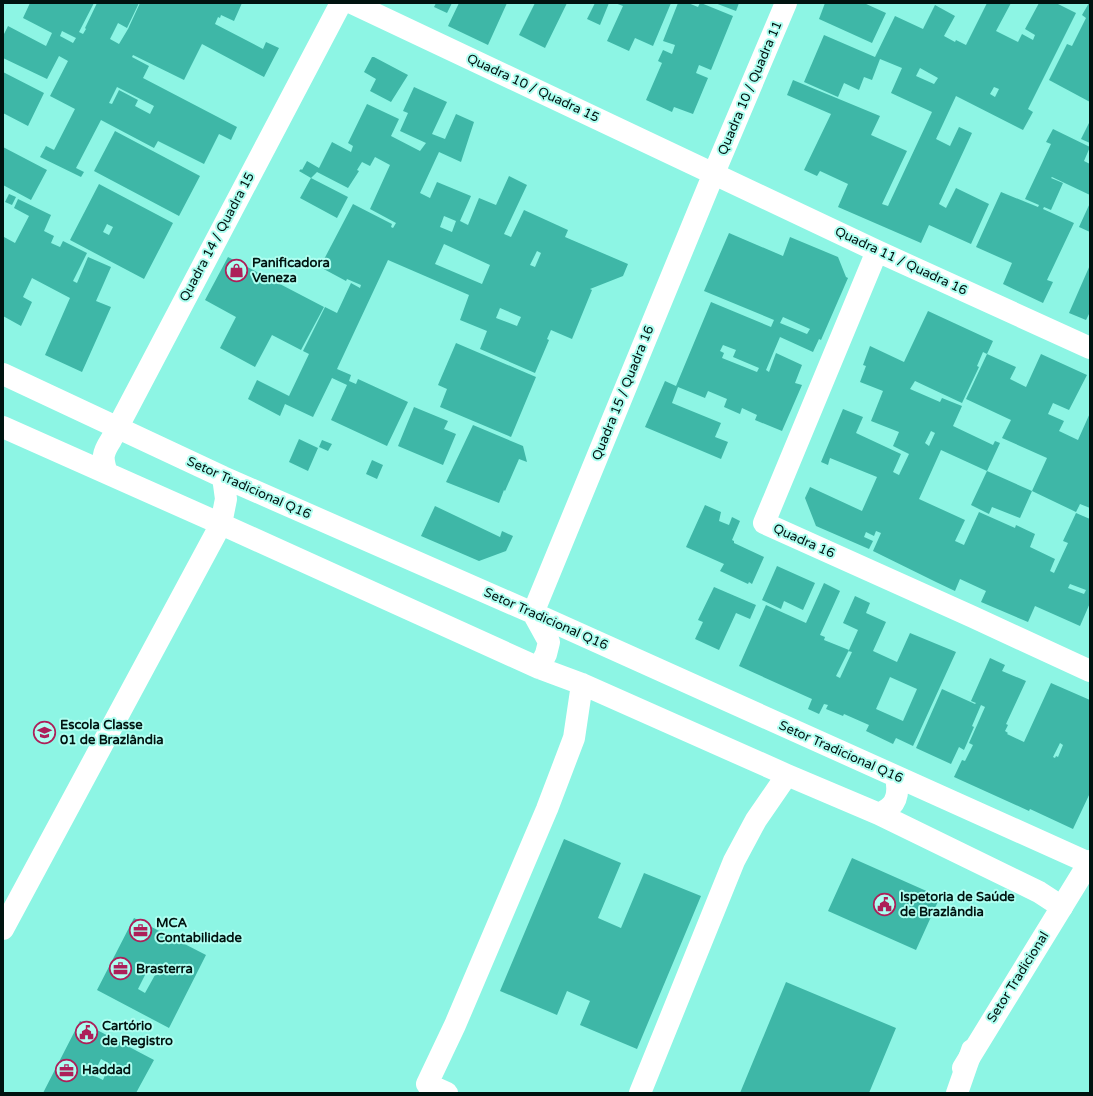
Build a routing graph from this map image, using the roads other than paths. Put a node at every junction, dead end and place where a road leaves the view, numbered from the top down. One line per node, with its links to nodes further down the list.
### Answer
1 (341, 3): 9 (main road, Quadra 14 / Quadra 15)
2 (352, 3): 4 (main road, Quadra 10 / Quadra 15)
3 (786, 3): 4 (main road, Quadra 10 / Quadra 11)
4 (714, 173): 5 (main road, Quadra 11 / Quadra 16); 13 (main road, Quadra 15 / Quadra 16)
5 (877, 251): 6 (main road, Quadra 11 / Quadra 16); 15 (main road, Quadra 16)
6 (1090, 348)
7 (3, 374): 9 (main road, Setor Tradicional Q16)
8 (3, 427): 10 (main road)
9 (117, 427): 10 (main road, Quadra 14 / Quadra 15); 11 (main road, Setor Tradicional Q16)
10 (107, 473): 12 (main road)
11 (223, 477): 12 (main road); 13 (main road, Setor Tradicional Q16)
12 (221, 524): 14 (main road); 22 (main road)
13 (533, 613): 14 (main road); 18 (main road, Setor Tradicional Q16)
14 (539, 668): 16 (main road)
15 (1090, 671)
16 (582, 684): 17 (main road); 24 (main road)
17 (787, 775): 19 (main road); 25 (main road)
18 (896, 777): 19 (main road); 20 (main road, Setor Tradicional Q16)
19 (879, 814): 21 (main road)
20 (1089, 862): 21 (main road, Setor Tradicional)
21 (1062, 907): 23 (main road, Setor Tradicional)
22 (3, 929)
23 (972, 1050): 26 (main road, Setor Tradicional); 27 (main road)
24 (448, 1093)
25 (640, 1093)
26 (948, 1093)
27 (957, 1093)

